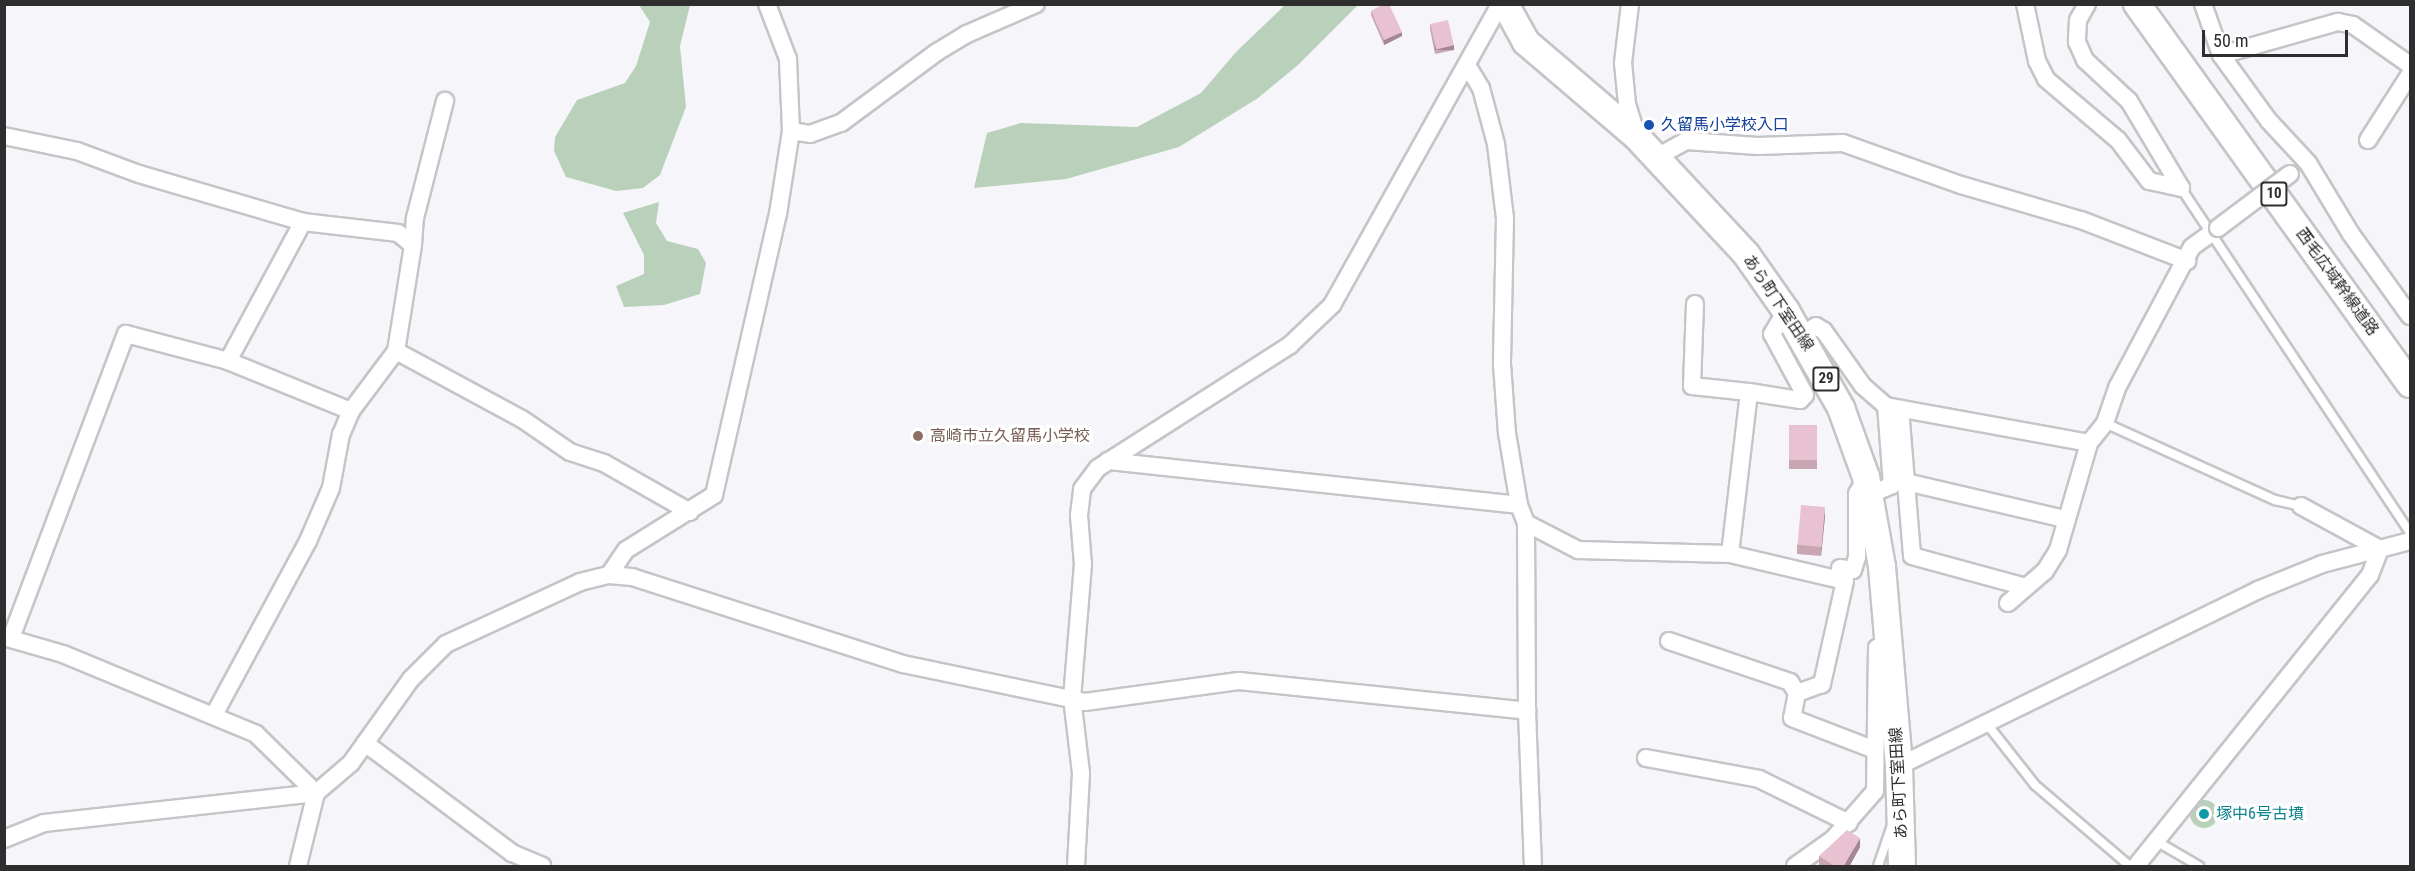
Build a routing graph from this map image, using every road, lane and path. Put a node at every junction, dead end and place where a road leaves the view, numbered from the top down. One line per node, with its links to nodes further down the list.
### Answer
1 (767, 4): 15 (street)
2 (1036, 4): 15 (street)
3 (1500, 4): 11 (street)
4 (1505, 4): 17 (main road, あら町下室田線 / 29)
5 (1630, 4): 17 (street)
6 (2025, 4): 21 (street)
7 (2087, 4): 21 (street)
8 (2137, 4): 32 (main road, 西毛広域幹線道路 / 10)
9 (2204, 4): 10 (street)
10 (2221, 56): 12 (street); 20 (street)
11 (1467, 65): 38 (street); 41 (street)
12 (2410, 65)
13 (2410, 74): 18 (street)
14 (445, 101): 24 (street)
15 (791, 131): 43 (street)
16 (4, 136): 22 (street)
17 (1636, 136): 19 (main road, あら町下室田線 / 29)
18 (2368, 140)
19 (1657, 157): 25 (street); 27 (main road, あら町下室田線 / 29)
20 (2308, 163): 23 (street, bridge); 28 (street)
21 (2181, 188): 23 (lane)
22 (303, 222): 24 (street); 31 (street)
23 (2214, 230): 25 (street); 46 (lane)
24 (413, 245): 30 (street)
25 (2187, 261): 36 (street)
26 (1695, 304): 33 (street)
27 (1786, 311): 29 (main road, あら町下室田線 / 29); 33 (street)
28 (2410, 316)
29 (1800, 335): 34 (street); 40 (main road, あら町下室田線 / 29)
30 (396, 351): 35 (street); 43 (street)
31 (228, 362): 35 (street); 54 (street)
32 (2410, 384)
33 (1749, 392): 49 (street)
34 (1893, 407): 37 (street); 39 (street); 40 (street)
35 (351, 411): 60 (street)
36 (2105, 423): 37 (street); 42 (lane)
37 (2089, 443): 44 (street)
38 (1108, 461): 41 (street); 58 (street)
39 (1906, 482): 44 (street); 52 (street)
40 (1868, 485): 50 (street); 56 (main road, あら町下室田線 / 29)
41 (1519, 505): 45 (street)
42 (2301, 506): 48 (street)
43 (690, 512): 51 (street)
44 (2066, 519): 52 (street)
45 (1526, 523): 49 (street); 59 (street)
46 (2410, 533)
47 (2410, 541): 48 (street)
48 (2380, 549): 61 (street); 70 (street)
49 (1730, 554): 57 (street)
50 (1840, 568)
51 (609, 575): 58 (street); 62 (street)
52 (2026, 587): 53 (street)
53 (2008, 603)
54 (8, 637): 60 (street)
55 (1669, 641): 57 (street)
56 (1889, 642): 63 (street); 65 (main road, あら町下室田線 / 29)
57 (1797, 693): 63 (street)
58 (1072, 698): 59 (street); 73 (street)
59 (1527, 711): 74 (street)
60 (214, 715): 66 (street)
61 (1987, 723): 65 (street); 78 (lane)
62 (365, 743): 66 (street); 72 (street)
63 (1875, 750): 68 (street)
64 (1646, 758): 68 (street)
65 (1899, 766): 67 (main road, あら町下室田線 / 29)
66 (316, 793): 69 (street); 71 (street)
67 (1901, 817): 76 (lane); 77 (main road, あら町下室田線 / 29)
68 (1849, 823): 75 (street)
69 (4, 839)
70 (2155, 841): 79 (street); 80 (lane)
71 (298, 867)
72 (542, 867)
73 (1076, 867)
74 (1533, 867)
75 (1795, 867)
76 (1878, 867)
77 (1902, 867)
78 (2130, 867)
79 (2136, 867)
80 (2199, 867)

